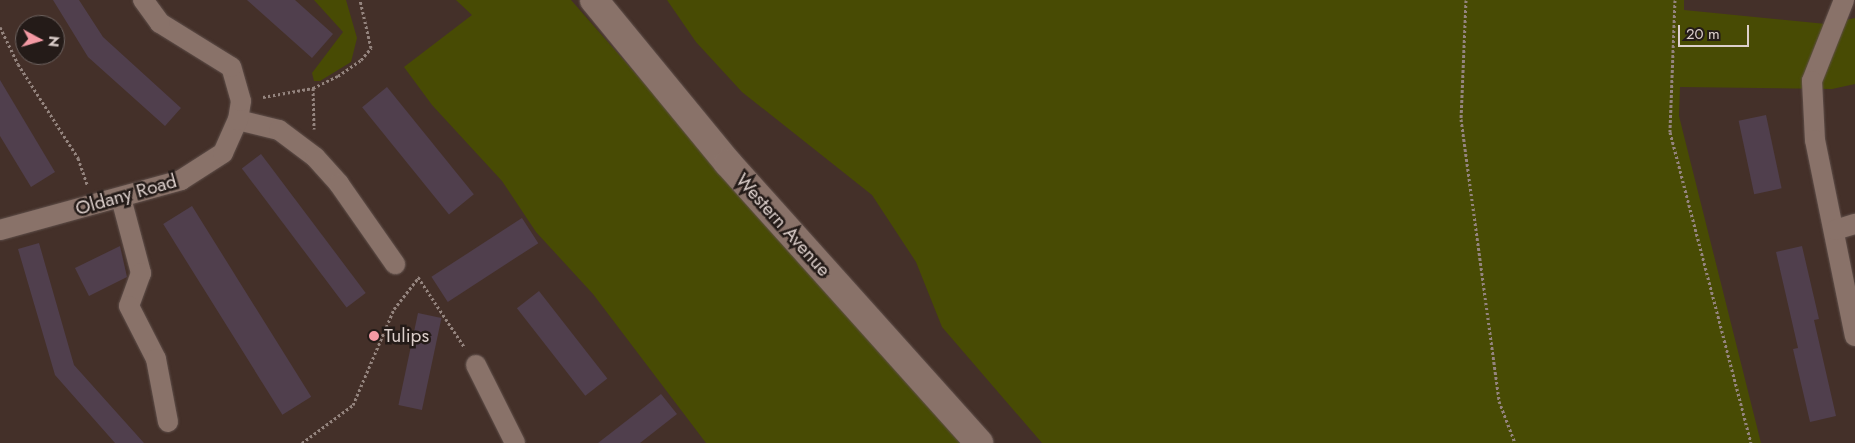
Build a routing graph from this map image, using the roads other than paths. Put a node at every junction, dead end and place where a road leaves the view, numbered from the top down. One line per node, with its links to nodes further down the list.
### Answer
1 (143, 0): 4 (street)
2 (594, 0): 14 (main road, Western Avenue)
3 (1844, 0): 8 (street)
4 (240, 110): 5 (street, Oldany Road); 9 (street)
5 (121, 198): 7 (street, Oldany Road); 12 (street)
6 (1855, 224): 8 (street)
7 (0, 230)
8 (1835, 230): 10 (street)
9 (395, 264)
10 (1855, 336)
11 (476, 365): 13 (street)
12 (168, 422)
13 (515, 443)
14 (979, 443)

